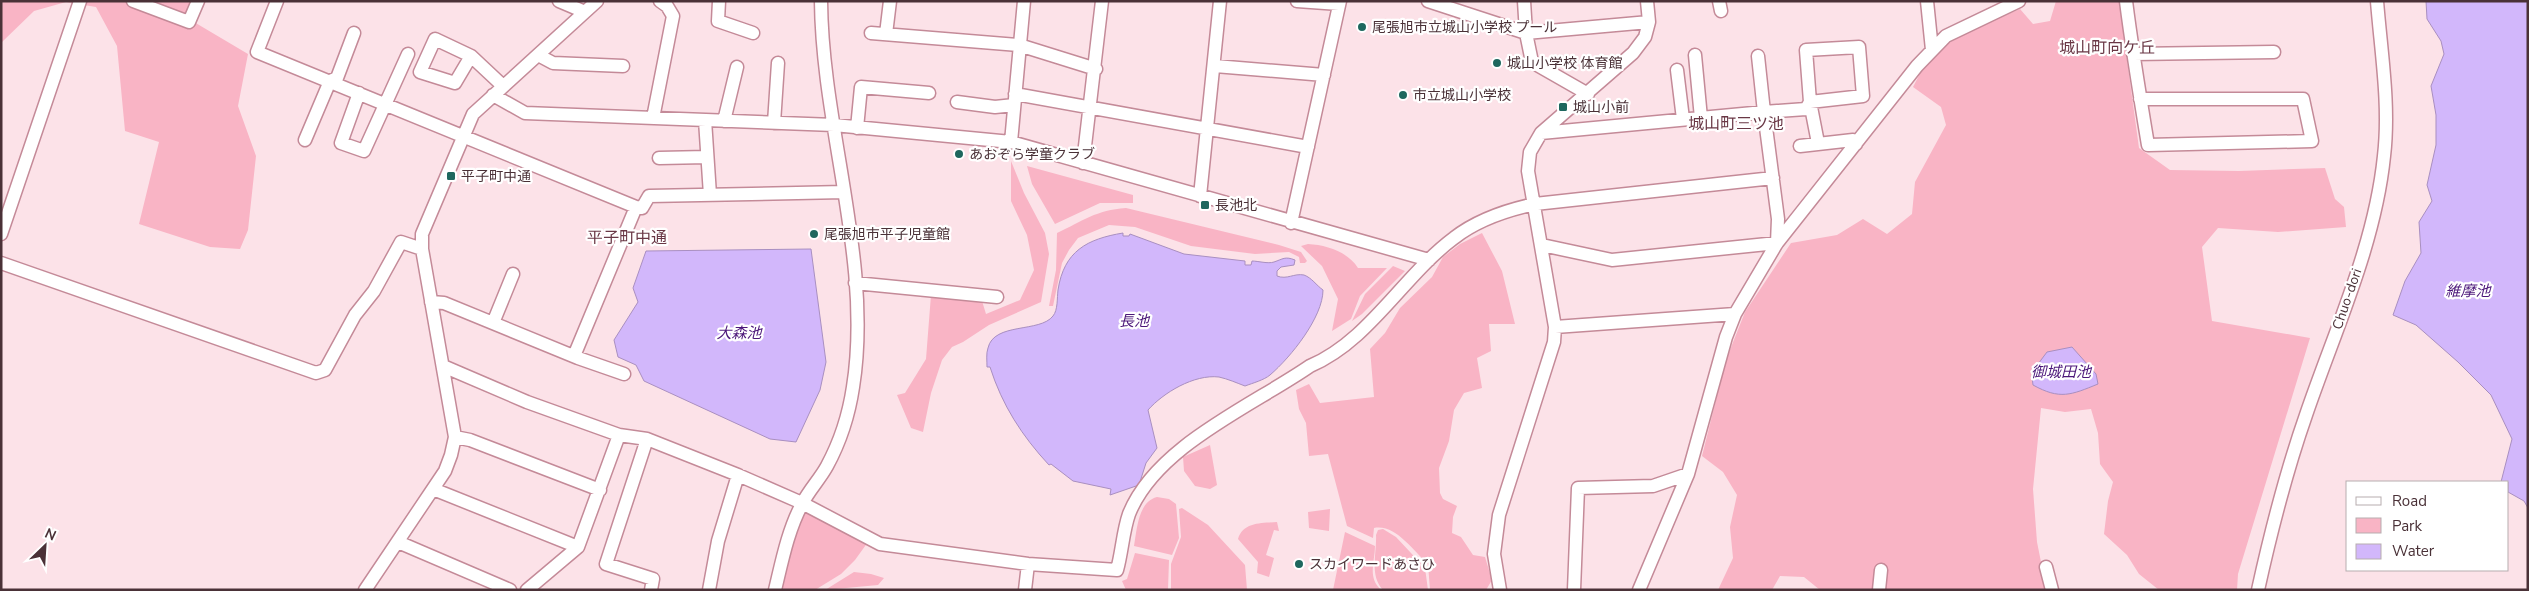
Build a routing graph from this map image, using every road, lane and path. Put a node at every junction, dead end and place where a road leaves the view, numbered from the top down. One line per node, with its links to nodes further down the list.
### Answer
1 (80, 1): 86 (street)
2 (133, 1): 3 (street)
3 (198, 1)
4 (277, 1): 47 (street)
5 (559, 1): 24 (street)
6 (597, 1): 24 (street)
7 (660, 1): 59 (street)
8 (720, 1): 27 (street)
9 (821, 1): 65 (street)
10 (890, 1): 30 (street)
11 (1024, 1): 31 (street)
12 (1102, 1): 44 (street)
13 (1220, 1): 42 (street)
14 (1297, 1): 22 (street)
15 (1428, 1): 23 (street)
16 (1524, 1): 29 (street)
17 (1647, 1): 25 (street)
18 (1927, 1): 32 (street)
19 (2019, 1): 32 (street)
20 (2126, 1): 35 (street)
21 (2377, 1): 127 (street, Chuo-dori)
22 (1339, 3): 46 (street)
23 (1446, 4): 29 (street)
24 (585, 12): 36 (street)
25 (1648, 22): 29 (street); 51 (street)
26 (354, 33): 47 (street)
27 (753, 33)
28 (871, 33): 30 (street)
29 (1526, 33): 51 (street)
30 (886, 34): 31 (street)
31 (1019, 45): 44 (street); 52 (street)
32 (1932, 50): 73 (street)
33 (2274, 52): 35 (street)
34 (408, 54): 56 (street)
35 (2133, 54): 53 (street)
36 (538, 55): 41 (street); 48 (street)
37 (1694, 55): 60 (street)
38 (471, 56): 48 (street)
39 (1758, 56): 58 (street)
40 (778, 63): 64 (street)
41 (623, 66)
42 (1215, 66): 46 (street); 67 (street)
43 (737, 67): 63 (street)
44 (1096, 69): 57 (street)
45 (1677, 70): 61 (street)
46 (1324, 75): 75 (street)
47 (330, 81): 49 (street); 70 (street)
48 (498, 90): 59 (street); 69 (street)
49 (359, 93): 56 (street); 56 (street)
50 (929, 93): 66 (street)
51 (1588, 94): 68 (street)
52 (1014, 99): 54 (street); 57 (street); 71 (street)
53 (2140, 99): 53 (street)
54 (957, 102)
55 (1810, 102): 55 (street); 58 (street); 72 (street)
56 (387, 104): 69 (street)
57 (1091, 107): 67 (street); 78 (street)
58 (1764, 112): 60 (street); 79 (street)
59 (653, 118): 62 (street)
60 (1701, 118): 61 (street)
61 (1683, 119): 68 (street)
62 (706, 120): 63 (street); 76 (street)
63 (724, 121): 64 (street)
64 (774, 123): 65 (street)
65 (834, 125): 66 (street); 80 (street)
66 (857, 128): 71 (street)
67 (1208, 128): 75 (street); 82 (street)
68 (1541, 133): 83 (street)
69 (464, 135): 84 (street); 89 (street)
70 (305, 140)
71 (1011, 142): 78 (street)
72 (1818, 143): 73 (street); 74 (street)
73 (1856, 144): 87 (street)
74 (1800, 146)
75 (1308, 147): 85 (street)
76 (707, 157): 77 (street); 81 (street)
77 (659, 158)
78 (1084, 163): 82 (street)
79 (1773, 178): 83 (street); 87 (street)
80 (844, 192): 81 (street); 93 (street)
81 (710, 194): 84 (street)
82 (1200, 196): 85 (street)
83 (1535, 204): 88 (street); 90 (street)
84 (636, 207): 99 (street)
85 (1291, 223): 90 (street)
86 (1, 234)
87 (1777, 243): 88 (street); 96 (street)
88 (1542, 245): 98 (street)
89 (422, 248): 91 (street); 95 (street)
90 (1428, 260): 112 (street)
91 (1, 263)
92 (513, 274): 97 (street)
93 (855, 283): 94 (street); 109 (street)
94 (997, 297)
95 (432, 302): 97 (street); 100 (street)
96 (1735, 314): 98 (street); 105 (street)
97 (493, 323): 99 (street)
98 (1555, 326): 122 (street)
99 (574, 356): 101 (street)
100 (443, 366): 102 (street); 103 (street)
101 (624, 374)
102 (619, 435): 104 (street); 108 (street)
103 (455, 437): 107 (street); 108 (street)
104 (647, 439): 106 (street); 118 (street)
105 (1688, 474): 123 (street); 124 (street)
106 (738, 475): 109 (street); 119 (street)
107 (433, 489): 110 (street); 111 (street)
108 (600, 490): 111 (street)
109 (802, 503): 112 (street); 120 (street)
110 (398, 542): 115 (street); 116 (street)
111 (578, 547): 117 (street)
112 (1028, 564): 121 (street)
113 (2046, 567): 126 (street)
114 (1880, 570): 125 (street)
115 (365, 590)
116 (510, 590)
117 (527, 590)
118 (651, 590)
119 (709, 590)
120 (775, 590)
121 (1025, 590)
122 (1500, 590)
123 (1574, 590)
124 (1639, 590)
125 (1879, 590)
126 (2052, 590)
127 (2258, 590)

